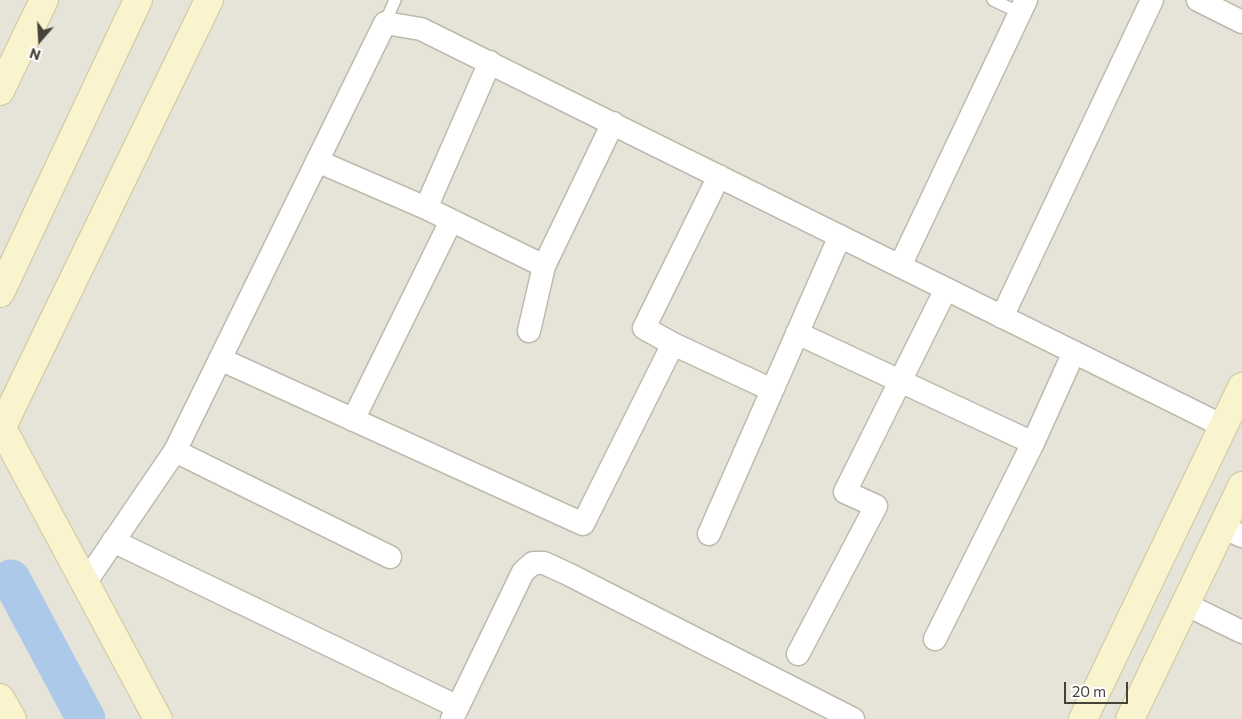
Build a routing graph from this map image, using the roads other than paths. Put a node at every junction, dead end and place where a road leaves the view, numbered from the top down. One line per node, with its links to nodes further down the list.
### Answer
1 (44, 0): 12 (street)
2 (138, 0): 22 (street)
3 (209, 0): 34 (street)
4 (395, 0): 10 (lane)
5 (993, 0): 8 (lane)
6 (1152, 0): 23 (street)
7 (1198, 0): 9 (street)
8 (1023, 6): 20 (street)
9 (1242, 22)
10 (385, 23): 11 (street); 14 (street)
11 (490, 62): 13 (street); 16 (street)
12 (0, 90)
13 (613, 123): 15 (street); 19 (street)
14 (317, 161): 16 (street); 28 (street)
15 (719, 176): 18 (street); 26 (street)
16 (426, 208): 17 (street)
17 (451, 221): 19 (street); 32 (street)
18 (840, 236): 20 (street); 25 (street)
19 (544, 266): 24 (street)
20 (900, 266): 21 (street)
21 (946, 288): 23 (street); 29 (street)
22 (0, 292)
23 (1002, 317): 27 (street)
24 (529, 331)
25 (797, 333): 29 (street); 31 (street)
26 (674, 344): 31 (street); 32 (street)
27 (1074, 352): 33 (street); 35 (street)
28 (220, 359): 32 (street); 36 (street)
29 (900, 379): 35 (street); 46 (street)
30 (1242, 387): 33 (street)
31 (772, 390): 39 (street)
32 (353, 420)
33 (1223, 426): 52 (street)
34 (1, 430): 42 (street)
35 (1033, 442): 45 (street)
36 (175, 451): 40 (street); 41 (street)
37 (1242, 486): 38 (street)
38 (1232, 532): 43 (street)
39 (709, 534)
40 (113, 541): 42 (street); 48 (street)
41 (390, 557)
42 (85, 583): 50 (street)
43 (1185, 604): 44 (street); 53 (street)
44 (1242, 632)
45 (935, 640)
46 (798, 654)
47 (0, 698): 49 (street)
48 (455, 713): 51 (street)
49 (12, 719)
50 (158, 719)
51 (854, 719)
52 (1082, 719)
53 (1130, 719)

